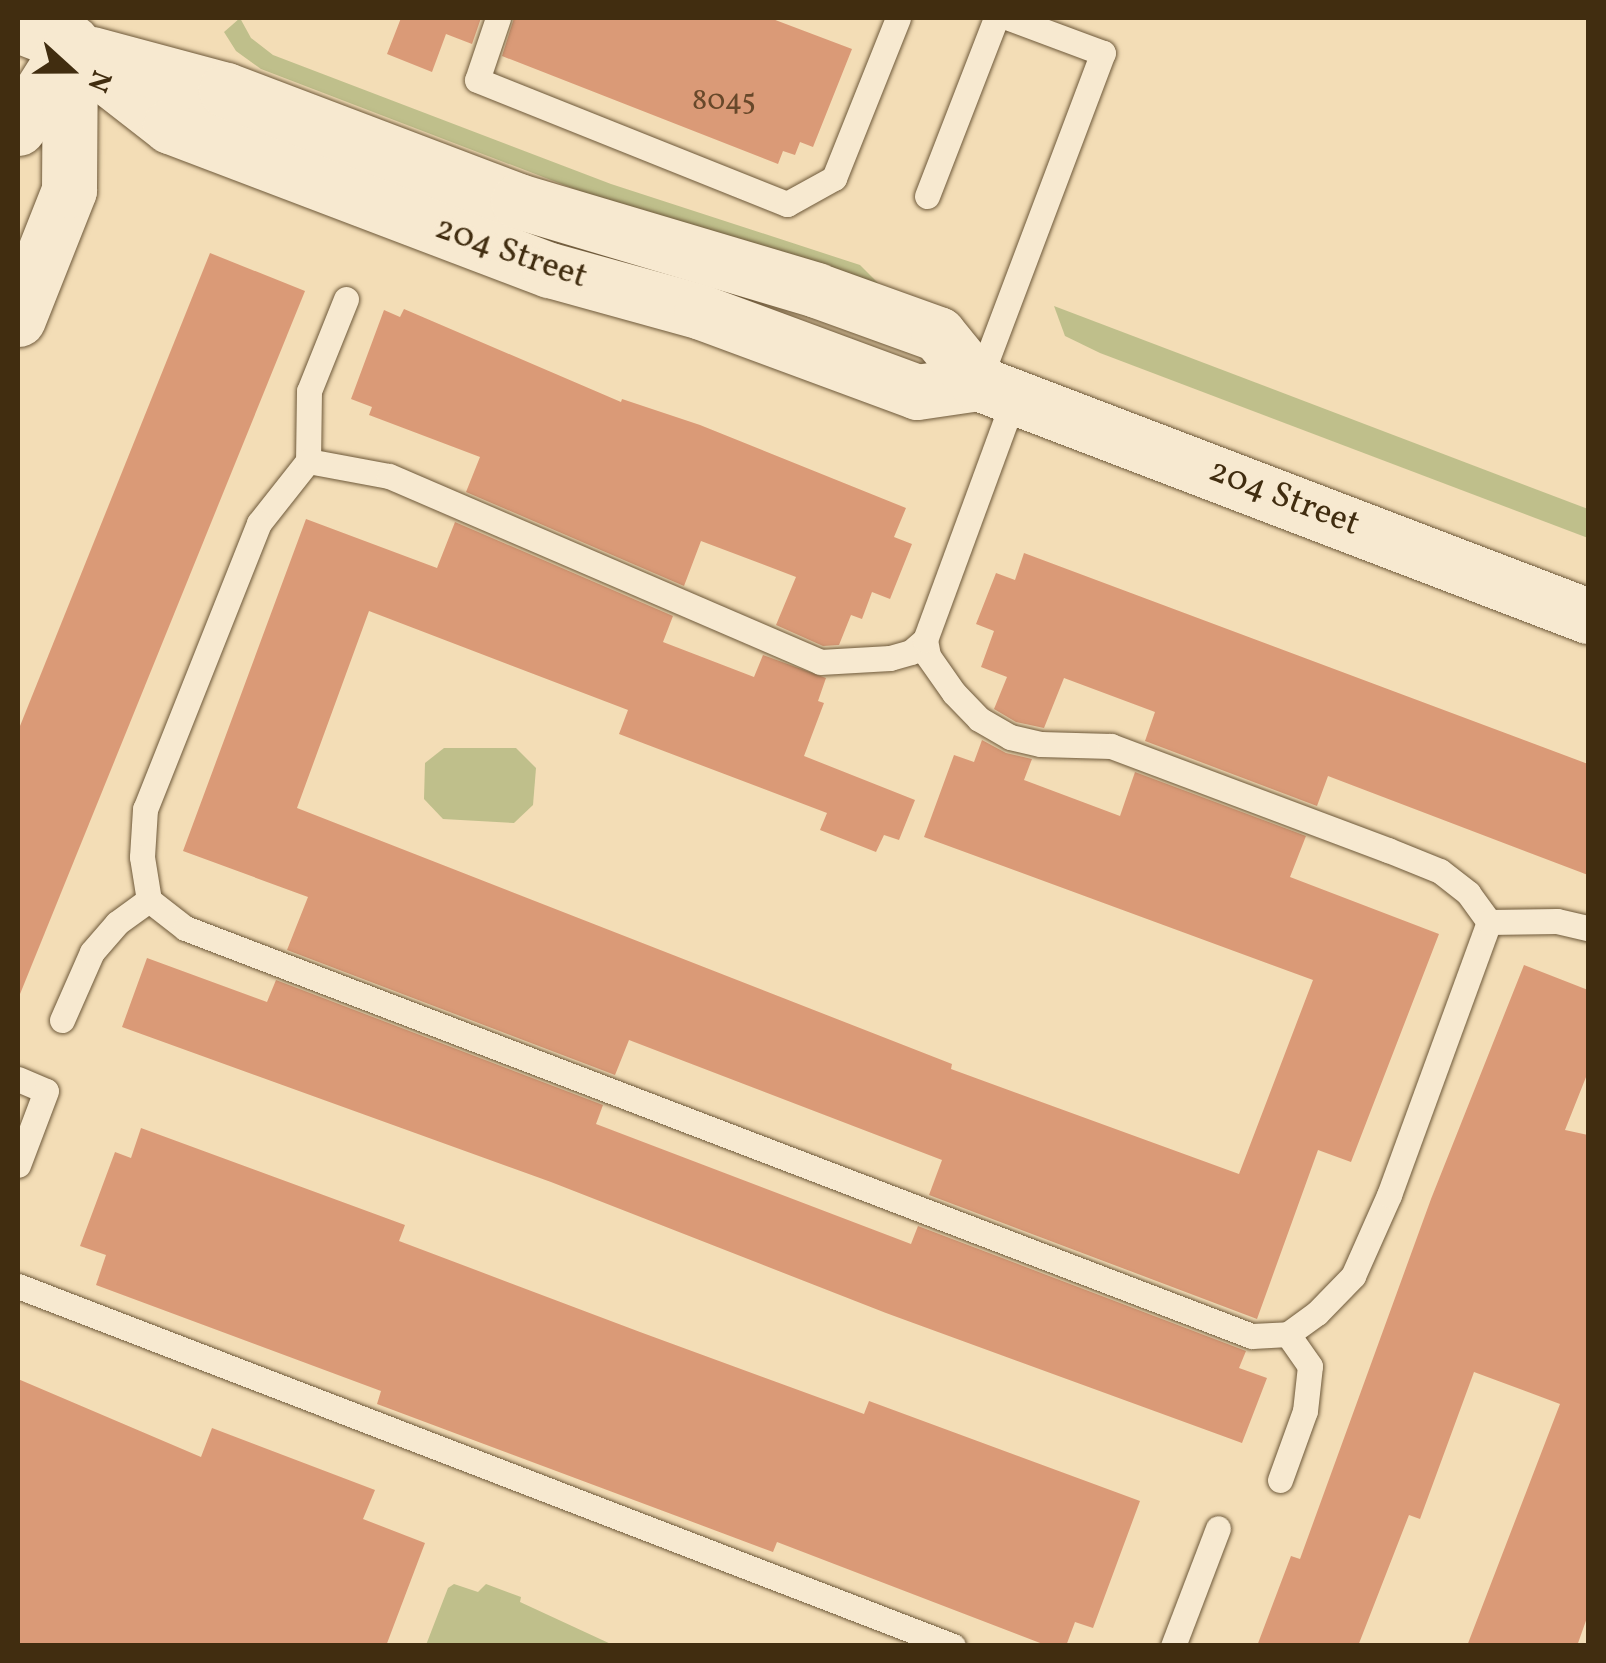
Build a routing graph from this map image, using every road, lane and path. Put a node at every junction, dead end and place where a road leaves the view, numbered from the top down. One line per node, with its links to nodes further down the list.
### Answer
1 (498, 18): 2 (lane)
2 (898, 18)
3 (996, 18): 8 (lane)
4 (1009, 18): 11 (lane)
5 (18, 28): 6 (street, 204 Street)
6 (76, 33): 7 (street); 10 (street); 11 (street, 204 Street)
7 (18, 128)
8 (928, 196)
9 (346, 299): 12 (lane)
10 (18, 319)
11 (996, 389): 13 (street, 204 Street); 14 (lane)
12 (308, 461): 14 (lane); 15 (lane)
13 (1588, 616)
14 (925, 640): 16 (lane)
15 (149, 900): 18 (lane); 22 (lane)
16 (1489, 922): 17 (lane); 22 (lane)
17 (1588, 928)
18 (62, 1020)
19 (18, 1080): 20 (lane)
20 (18, 1165)
21 (18, 1286): 25 (lane)
22 (1288, 1334): 23 (lane)
23 (1280, 1480)
24 (1218, 1528): 26 (lane)
25 (953, 1646)
26 (1173, 1646)

